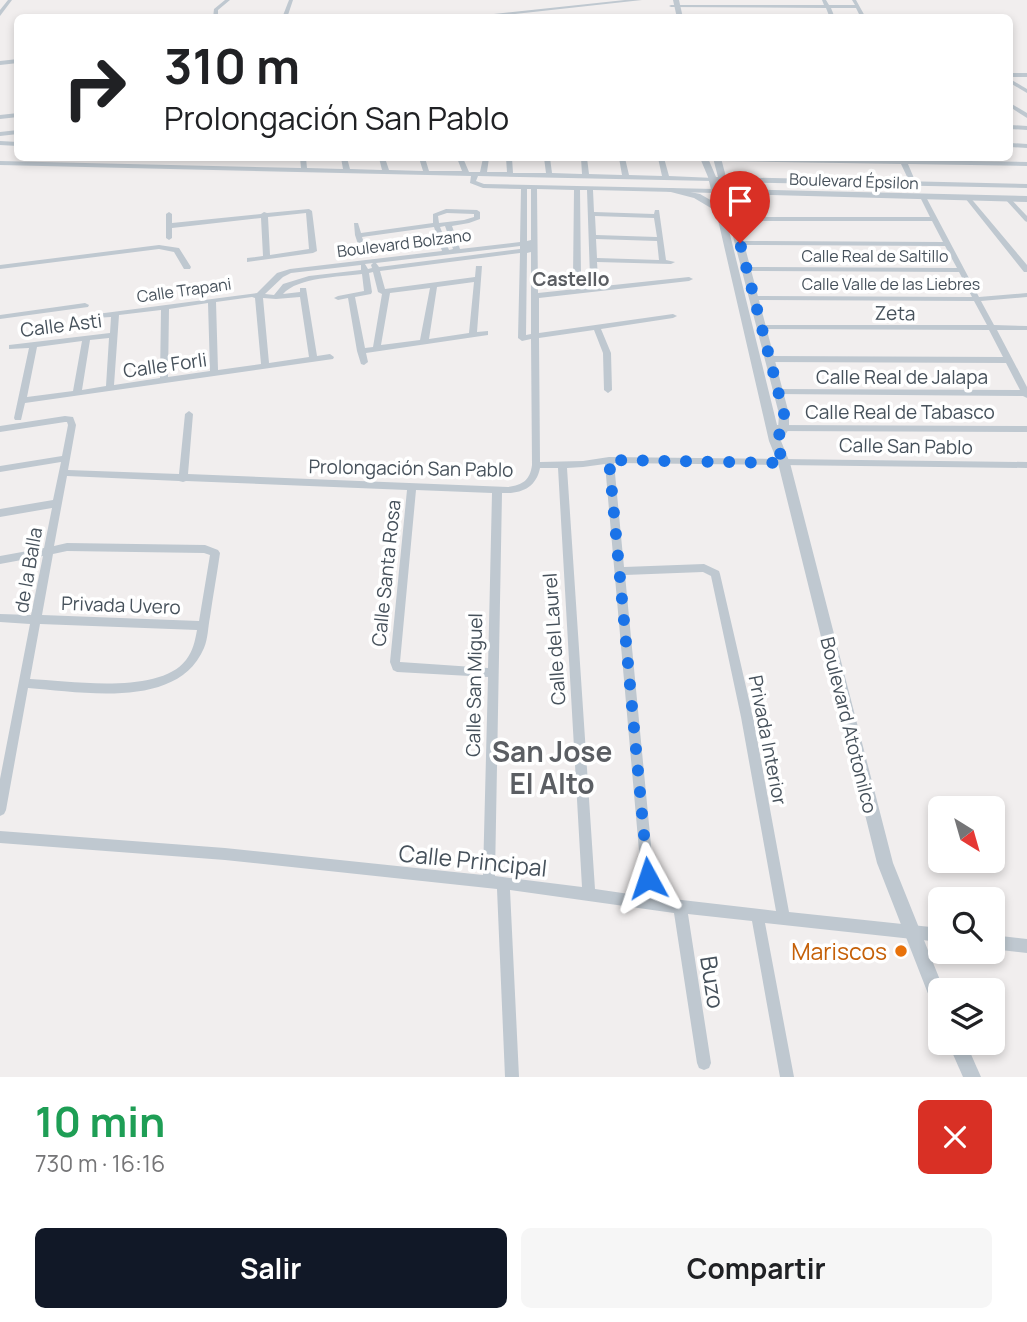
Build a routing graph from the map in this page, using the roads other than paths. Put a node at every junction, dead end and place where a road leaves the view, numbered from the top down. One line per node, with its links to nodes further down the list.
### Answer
1 (10, 0): 11 (street)
2 (229, 0): 12 (street)
3 (304, 0): 7 (street)
4 (640, 0): 13 (street)
5 (824, 0): 9 (street)
6 (854, 0): 10 (street)
7 (291, 1)
8 (674, 3): 9 (street)
9 (828, 7): 10 (street); 14 (street)
10 (858, 8): 15 (street)
11 (0, 14)
12 (216, 14)
13 (525, 14)
14 (831, 14)
15 (862, 14)
16 (35, 161): 17 (street, Boulevard Épsilon); 37 (street, Boulevard Épsilon)
17 (75, 161): 18 (street, Boulevard Épsilon)
18 (113, 161): 39 (street, Boulevard Épsilon)
19 (153, 161): 39 (street)
20 (192, 161): 40 (street)
21 (303, 161): 41 (street)
22 (345, 161): 42 (street)
23 (383, 161): 43 (street)
24 (423, 161): 44 (street)
25 (461, 161): 45 (street)
26 (485, 161): 46 (street)
27 (509, 161): 47 (street)
28 (547, 161): 48 (street)
29 (584, 161): 49 (street)
30 (623, 161): 50 (street)
31 (662, 161): 52 (street)
32 (706, 161): 53 (street, Boulevard Atotonilco)
33 (718, 161): 53 (street, Boulevard Atotonilco)
34 (719, 161): 54 (street)
35 (903, 161): 55 (street)
36 (934, 161): 38 (street)
37 (0, 163)
38 (1027, 164)
39 (152, 167): 40 (street, Boulevard Épsilon)
40 (192, 167): 41 (street, Boulevard Épsilon)
41 (304, 170): 42 (street, Boulevard Épsilon)
42 (347, 171): 43 (street, Boulevard Épsilon)
43 (386, 172): 44 (street, Boulevard Épsilon)
44 (427, 173): 45 (street, Boulevard Épsilon)
45 (466, 173): 46 (street, Boulevard Épsilon)
46 (479, 174): 47 (street, Boulevard Épsilon); 57 (street); 57 (street, Boulevard Épsilon)
47 (510, 174): 48 (street, Boulevard Épsilon)
48 (548, 175): 49 (street, Boulevard Épsilon)
49 (586, 177): 50 (street, Boulevard Épsilon)
50 (626, 177): 51 (street, Boulevard Épsilon)
51 (654, 178): 52 (street, Boulevard Épsilon); 61 (street, Boulevard Épsilon)
52 (666, 178): 53 (street, Boulevard Épsilon)
53 (717, 179): 54 (street, Boulevard Épsilon); 63 (street, Boulevard Atotonilco)
54 (753, 180): 55 (street, Boulevard Épsilon)
55 (911, 183): 56 (street, Boulevard Épsilon); 65 (street)
56 (1027, 186)
57 (508, 187): 58 (street, Boulevard Épsilon)
58 (524, 187): 59 (street, Boulevard Épsilon); 85 (street)
59 (534, 187): 60 (street, Boulevard Épsilon); 86 (street)
60 (577, 188): 61 (street, Boulevard Épsilon); 93 (street)
61 (594, 189): 62 (street, Boulevard Épsilon); 72 (street)
62 (671, 191): 63 (street, Boulevard Épsilon); 69 (street)
63 (720, 191): 64 (street, Boulevard Épsilon); 69 (street, Boulevard Atotonilco); 73 (street, Boulevard Atotonilco)
64 (760, 192): 65 (street, Boulevard Épsilon); 73 (street)
65 (918, 197): 66 (street, Boulevard Épsilon); 74 (street)
66 (967, 197): 67 (street, Boulevard Épsilon); 101 (street)
67 (1007, 198): 68 (street, Boulevard Épsilon); 75 (street)
68 (1027, 199)
69 (719, 209): 156 (street, Boulevard Atotonilco)
70 (169, 214): 79 (street)
71 (264, 214): 79 (street); 89 (street); 91 (street)
72 (591, 214): 80 (street); 82 (street)
73 (732, 215): 74 (street); 83 (street, Boulevard Atotonilco)
74 (933, 219): 84 (street)
75 (1027, 220)
76 (356, 224): 78 (street)
77 (448, 224): 78 (street); 78 (street); 87 (street)
78 (437, 225): 88 (street)
79 (168, 226): 81 (street)
80 (592, 237): 82 (street); 93 (street)
81 (169, 238)
82 (660, 239): 93 (street)
83 (740, 243): 84 (street); 99 (street, Boulevard Atotonilco)
84 (947, 244): 100 (street)
85 (523, 246): 86 (street, Boulevard Bolzano); 87 (street, Boulevard Bolzano); 94 (street, Boulevard Bolzano); 131 (street)
86 (534, 246): 112 (street)
87 (457, 250): 88 (street, Boulevard Bolzano)
88 (446, 251): 94 (street, Boulevard Bolzano)
89 (292, 255): 90 (street); 102 (street)
90 (279, 257): 91 (street); 103 (street)
91 (267, 258): 92 (street)
92 (250, 260)
93 (593, 260)
94 (375, 265): 95 (street, Boulevard Bolzano); 108 (street)
95 (364, 266): 102 (street, Boulevard Bolzano); 106 (street, Boulevard Bolzano); 111 (street)
96 (0, 267): 97 (street)
97 (187, 267)
98 (479, 268): 104 (street)
99 (747, 269): 100 (street, Calle Real de Saltillo); 115 (street, Boulevard Atotonilco)
100 (961, 270): 116 (street)
101 (1027, 270)
102 (295, 271): 103 (street, Boulevard Bolzano)
103 (281, 274): 106 (street); 110 (street)
104 (478, 279): 107 (street); 130 (street)
105 (688, 279): 112 (street)
106 (289, 284): 113 (street)
107 (434, 285): 108 (street); 133 (street)
108 (386, 292): 136 (street)
109 (1027, 295): 116 (street, Calle Valle de las Liebres)
110 (259, 296): 113 (street, Calle Trapani); 117 (street, Calle Trapani); 143 (street)
111 (351, 296): 114 (street); 137 (street)
112 (535, 296): 131 (street)
113 (275, 297): 139 (street)
114 (338, 298)
115 (755, 298): 116 (street, Calle Valle de las Liebres); 125 (street, Boulevard Atotonilco)
116 (977, 299): 127 (street)
117 (212, 300): 119 (street, Calle Trapani); 144 (street)
118 (85, 305): 123 (street)
119 (165, 307): 120 (street, Calle Trapani); 145 (street)
120 (115, 313): 121 (street, Calle Trapani); 129 (street)
121 (97, 316)
122 (673, 316): 124 (street)
123 (0, 317)
124 (596, 326): 131 (street); 147 (street)
125 (762, 327): 127 (street, Zeta); 140 (street, Boulevard Atotonilco)
126 (1027, 328): 127 (street, Zeta)
127 (993, 329): 141 (street)
128 (485, 333): 130 (street)
129 (114, 335): 132 (street, Calle Asti); 146 (street)
130 (473, 335): 133 (street)
131 (537, 337): 160 (street)
132 (86, 338): 134 (street, Calle Asti); 149 (street)
133 (424, 342): 136 (street)
134 (34, 344): 135 (street, Calle Asti); 151 (street)
135 (12, 347)
136 (377, 348): 137 (street)
137 (361, 351): 142 (street)
138 (330, 357): 139 (street, Calle Forli)
139 (313, 359): 143 (street, Calle Forli)
140 (769, 359): 141 (street); 148 (street, Boulevard Atotonilco)
141 (1009, 360): 150 (street)
142 (364, 362)
143 (265, 366): 144 (street, Calle Forli)
144 (214, 373): 145 (street, Calle Forli)
145 (164, 381): 146 (street, Calle Forli)
146 (110, 388): 149 (street, Calle Forli)
147 (608, 390)
148 (778, 392): 150 (street, Calle Real de Jalapa); 156 (street, Boulevard Atotonilco)
149 (77, 393): 151 (street, Calle Forli)
150 (1027, 394)
151 (21, 401): 153 (street)
152 (189, 414): 165 (street)
153 (18, 418)
154 (0, 429): 157 (street, de la Balla)
155 (1027, 429): 156 (street, Calle Real de Tabasco)
156 (777, 433): 159 (street, Boulevard Atotonilco)
157 (67, 458): 163 (street); 164 (street, de la Balla)
158 (609, 460): 159 (street, Prolongación San Pablo); 162 (street, Prolongación San Pablo); 172 (street)
159 (784, 463): 161 (street, Calle San Pablo); 186 (street, Boulevard Atotonilco)
160 (536, 465): 162 (street, Prolongación San Pablo); 167 (street, Prolongación San Pablo)
161 (1027, 465)
162 (562, 466): 181 (street, Calle del Laurel)
163 (0, 469)
164 (64, 473): 165 (street, Prolongación San Pablo); 168 (street, de la Balla)
165 (183, 479): 166 (street, Prolongación San Pablo)
166 (412, 486): 167 (street, Prolongación San Pablo); 176 (street, Calle Santa Rosa)
167 (497, 489): 176 (street, Calle San Miguel)
168 (58, 503): 169 (street); 170 (street, de la Balla)
169 (0, 513)
170 (50, 549): 171 (street); 174 (street, de la Balla); 175 (street)
171 (0, 560)
172 (620, 571): 182 (street); 185 (street, Privada Interior)
173 (0, 618): 174 (street, Privada Uvero)
174 (37, 619): 175 (street, Privada Uvero); 177 (street, de la Balla)
175 (204, 626): 177 (street)
176 (493, 673): 180 (street, Calle San Miguel)
177 (24, 683): 178 (street, de la Balla)
178 (0, 810)
179 (0, 837): 180 (street, Calle Principal)
180 (496, 882): 181 (street, Calle Principal); 193 (street, Calle San Miguel)
181 (589, 895): 182 (street, Calle Principal)
182 (650, 904): 183 (street, Calle Principal)
183 (680, 908): 184 (street, Calle Principal); 192 (street, Buzo)
184 (757, 915): 185 (street, Calle Principal); 194 (street)
185 (784, 918): 186 (street, Calle Principal)
186 (910, 932): 187 (street, Calle Principal); 190 (street, Boulevard Atotonilco)
187 (928, 934)
188 (1005, 943): 189 (street)
189 (1027, 946)
190 (929, 978)
191 (962, 1055): 195 (street)
192 (704, 1063)
193 (512, 1077)
194 (787, 1077)
195 (972, 1077)

